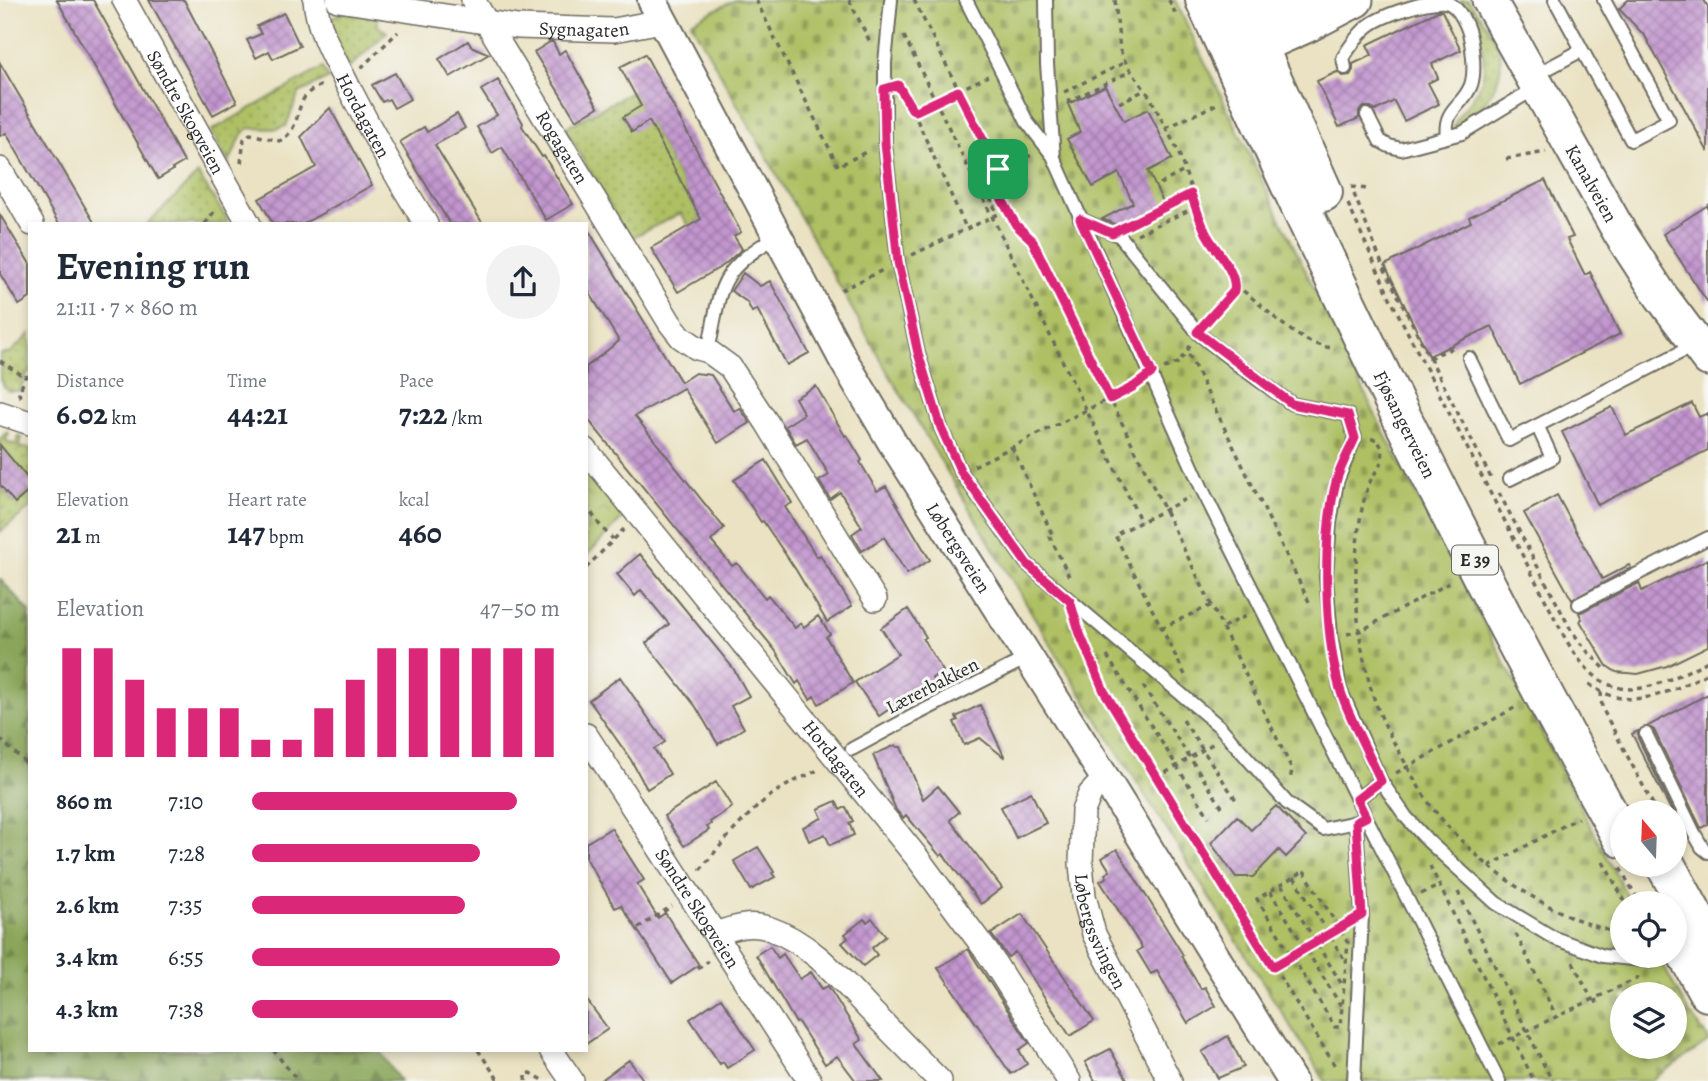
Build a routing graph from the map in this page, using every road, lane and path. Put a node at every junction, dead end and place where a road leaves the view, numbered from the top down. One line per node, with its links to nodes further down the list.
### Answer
1 (124, 0): 66 (street, Søndre Skogveien)
2 (316, 0): 32 (street, Hordagaten)
3 (338, 0): 19 (street, Sygnagaten)
4 (473, 0): 23 (street, Rogagaten)
5 (756, 0): 46 (path)
6 (849, 0): 28 (path)
7 (891, 0): 24 (lane)
8 (914, 0): 36 (path)
9 (966, 0): 48 (lane)
10 (1046, 0): 48 (lane)
11 (1115, 0): 27 (path)
12 (1169, 0): 22 (path)
13 (1237, 0): 26 (highway, Fjøsangerveien / E 39)
14 (1243, 0): 20 (main road)
15 (1356, 0): 20 (main road)
16 (1489, 0): 33 (main road, Kanalveien)
17 (1555, 0): 25 (lane)
18 (1604, 0): 25 (lane)
19 (383, 8): 23 (street, Sygnagaten); 32 (path)
20 (1304, 8): 26 (main road)
21 (657, 11): 23 (street, Sygnagaten); 71 (street, Løbergsveien)
22 (1193, 11): 26 (highway, Fjøsangerveien / E 39)
23 (486, 21): 78 (street, Rogagaten)
24 (888, 26): 28 (lane); 39 (path)
25 (1581, 50): 33 (lane)
26 (1245, 52): 144 (highway, Fjøsangerveien / E 39); 148 (highway, Fjøsangerveien / E 39)
27 (1126, 62): 30 (path); 38 (path)
28 (884, 63): 34 (lane)
29 (1345, 68): 45 (lane)
30 (1131, 71): 35 (path); 40 (path)
31 (984, 78): 36 (path)
32 (345, 80): 49 (path); 67 (street, Hordagaten)
33 (1535, 82): 45 (lane); 80 (main road, Kanalveien)
34 (884, 89): 42 (path); 46 (lane)
35 (1145, 90): 41 (path); 44 (path)
36 (958, 91): 39 (path); 51 (path)
37 (1214, 92): 44 (path)
38 (1063, 93)
39 (936, 103): 42 (path); 62 (path)
40 (1063, 103)
41 (1119, 103)
42 (912, 109): 69 (path)
43 (1367, 115): 45 (lane)
44 (1166, 128): 52 (path)
45 (1447, 137)
46 (885, 143): 95 (lane)
47 (1023, 156): 51 (path)
48 (1054, 158): 63 (lane)
49 (241, 167)
50 (0, 169): 64 (street)
51 (998, 169): 58 (path)
52 (1184, 170): 54 (path); 57 (path)
53 (1340, 181): 55 (path)
54 (1160, 184)
55 (1351, 187): 56 (path); 81 (path)
56 (1368, 189)
57 (1191, 194): 61 (path); 70 (path)
58 (1000, 196): 62 (path); 87 (path)
59 (223, 201): 65 (path)
60 (1347, 203): 119 (path)
61 (1196, 207): 68 (path); 74 (path)
62 (993, 217): 69 (path); 88 (path)
63 (1080, 219): 70 (lane); 84 (lane)
64 (31, 222)
65 (207, 222)
66 (248, 222)
67 (425, 222)
68 (1156, 226)
69 (967, 229): 72 (path)
70 (1112, 233): 76 (lane)
71 (777, 236): 78 (lane); 118 (street, Løbergsveien)
72 (917, 253)
73 (887, 268): 75 (path)
74 (1235, 285): 76 (path); 77 (path)
75 (841, 290)
76 (1197, 332): 79 (path); 92 (lane)
77 (1334, 338)
78 (708, 351): 107 (street, Rogagaten)
79 (1187, 352): 84 (path); 116 (path)
80 (1705, 355): 91 (lane)
81 (1429, 358): 82 (path); 122 (path)
82 (1469, 358): 91 (lane)
83 (0, 361): 85 (path)
84 (1152, 373): 87 (path); 142 (lane)
85 (27, 377): 86 (path)
86 (19, 394)
87 (1110, 399): 88 (path); 99 (path)
88 (1087, 410): 93 (path); 101 (path)
89 (0, 413): 90 (street)
90 (28, 422)
91 (1538, 427): 96 (lane)
92 (1355, 438): 114 (path); 116 (lane)
93 (1012, 447): 95 (path); 105 (path)
94 (588, 452): 100 (street, Hordagaten)
95 (961, 472): 108 (lane)
96 (1510, 479)
97 (1188, 498): 99 (path)
98 (588, 508): 103 (path)
99 (1165, 510): 101 (path); 110 (path)
100 (638, 514): 103 (path); 134 (street, Hordagaten)
101 (1141, 522): 113 (path)
102 (1708, 538): 109 (lane)
103 (613, 540): 104 (path)
104 (588, 566)
105 (1070, 576)
106 (1453, 581): 114 (path)
107 (875, 599)
108 (1070, 601): 115 (path); 146 (lane)
109 (1579, 604)
110 (1212, 605): 112 (path); 113 (path)
111 (1246, 616): 112 (path)
112 (1223, 627): 146 (path)
113 (1161, 628): 121 (path)
114 (1360, 631): 138 (path)
115 (1081, 636): 117 (path); 140 (path)
116 (1331, 636): 141 (lane)
117 (1092, 642)
118 (1029, 657): 134 (lane, Lærerbakken); 139 (street, Løbergsveien)
119 (1708, 661)
120 (1120, 663): 137 (path)
121 (1178, 672)
122 (1602, 672)
123 (1708, 673): 125 (path)
124 (1593, 686): 125 (path)
125 (1601, 692): 145 (path)
126 (1158, 695): 135 (path)
127 (1520, 705): 138 (path)
128 (1178, 712): 133 (path)
129 (1646, 734): 153 (lane)
130 (0, 739): 136 (path)
131 (588, 739): 160 (street, Søndre Skogveien)
132 (1209, 746): 133 (path)
133 (1203, 750): 135 (path); 143 (path)
134 (845, 755): 160 (path); 198 (street, Hordagaten)
135 (1191, 758): 137 (path); 147 (path)
136 (28, 765)
137 (1177, 766): 140 (path); 149 (path)
138 (1407, 766): 154 (path)
139 (1105, 778): 199 (street, Løbergssvingen); 200 (street, Løbergsveien)
140 (1157, 778): 175 (path)
141 (1381, 781): 142 (lane); 152 (lane)
142 (1357, 799): 151 (lane)
143 (1236, 800)
144 (1630, 800)
145 (1651, 800)
146 (1287, 803): 151 (lane)
147 (1222, 807)
148 (1610, 815)
149 (1209, 817)
150 (1580, 817): 154 (path)
151 (1361, 820): 162 (lane); 202 (lane)
152 (1428, 841): 155 (lane); 185 (path)
153 (1708, 852)
154 (1489, 866): 165 (path)
155 (1467, 876): 161 (lane); 184 (path)
156 (1294, 877): 158 (path); 164 (path); 167 (path)
157 (1672, 877): 169 (highway)
158 (1280, 885): 159 (path); 170 (path)
159 (1270, 891): 171 (path); 173 (path)
160 (682, 894): 163 (path); 166 (street, Søndre Skogveien)
161 (1496, 903): 168 (lane); 183 (path)
162 (1362, 915): 164 (path); 201 (lane)
163 (638, 928)
164 (1340, 928): 167 (path); 174 (path)
165 (1610, 931)
166 (715, 934): 196 (street, Søndre Skogveien); 197 (street)
167 (1328, 935): 170 (path); 174 (path)
168 (1563, 941): 172 (lane); 180 (path)
169 (1708, 942)
170 (1315, 943): 171 (path); 178 (path)
171 (1306, 949): 173 (path); 181 (path)
172 (1610, 956)
173 (1293, 957): 175 (path); 181 (path)
174 (1346, 963): 178 (path)
175 (1273, 967): 190 (path)
176 (1654, 968): 180 (path)
177 (1684, 968): 179 (highway)
178 (1344, 988): 181 (path)
179 (1708, 992)
180 (1593, 1000): 182 (path); 183 (path)
181 (1342, 1007)
182 (1599, 1008)
183 (1557, 1018): 184 (path)
184 (1528, 1031): 185 (path); 204 (path)
185 (1514, 1038): 186 (path); 203 (path)
186 (1494, 1046)
187 (275, 1052): 191 (path)
188 (479, 1052): 192 (path)
189 (552, 1052): 195 (street)
190 (1337, 1070)
191 (298, 1081)
192 (499, 1081)
193 (526, 1081): 194 (path)
194 (545, 1081)
195 (572, 1081)
196 (810, 1081)
197 (940, 1081)
198 (1069, 1081)
199 (1170, 1081)
200 (1292, 1081)
201 (1354, 1081)
202 (1499, 1081)
203 (1534, 1081)
204 (1552, 1081)

